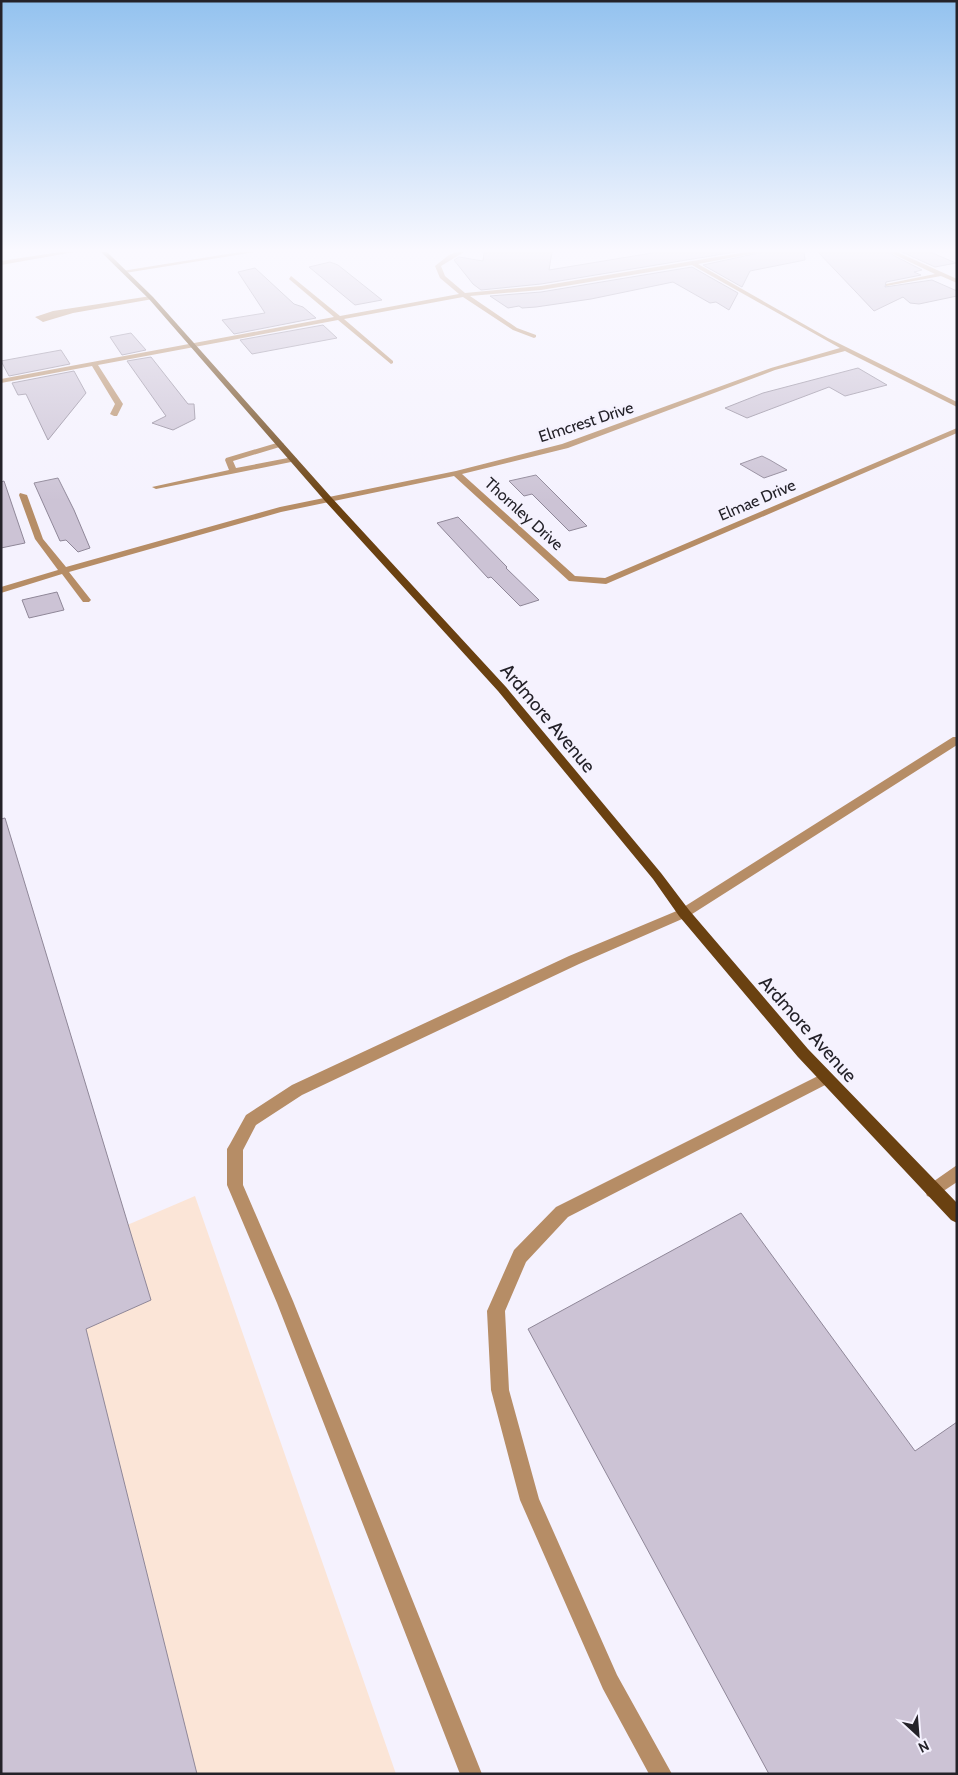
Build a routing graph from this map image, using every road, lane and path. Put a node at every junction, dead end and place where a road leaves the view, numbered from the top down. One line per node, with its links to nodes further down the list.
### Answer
1 (183, 335): 7 (main road, Ardmore Avenue)
2 (251, 335): 7 (street)
3 (359, 335): 9 (street)
4 (531, 335): 6 (street)
5 (821, 335): 8 (street)
6 (534, 336)
7 (193, 346): 10 (street); 15 (main road, Ardmore Avenue)
8 (846, 349): 12 (street); 18 (street, Elmcrest Drive)
9 (391, 362)
10 (94, 364): 11 (street); 13 (street)
11 (1, 381)
12 (957, 405)
13 (114, 414)
14 (954, 431): 23 (street, Elmae Drive)
15 (280, 444): 16 (main road, Ardmore Avenue); 17 (street)
16 (293, 459): 17 (street); 21 (main road, Ardmore Avenue)
17 (233, 470): 19 (street)
18 (456, 472): 21 (street, Elmcrest Drive); 23 (street, Thornley Drive)
19 (156, 487)
20 (24, 495): 22 (street)
21 (328, 499): 22 (street, Elmcrest Drive); 27 (main road, Ardmore Avenue)
22 (64, 571): 24 (street, Elmcrest Drive); 25 (street)
23 (572, 578)
24 (1, 590)
25 (86, 600)
26 (957, 740): 27 (street)
27 (684, 913): 28 (main road, Ardmore Avenue); 32 (street)
28 (826, 1078): 30 (main road, Ardmore Avenue); 33 (street)
29 (957, 1172): 30 (street)
30 (933, 1191): 31 (main road, Ardmore Avenue)
31 (957, 1215)
32 (471, 1774)
33 (661, 1774)

